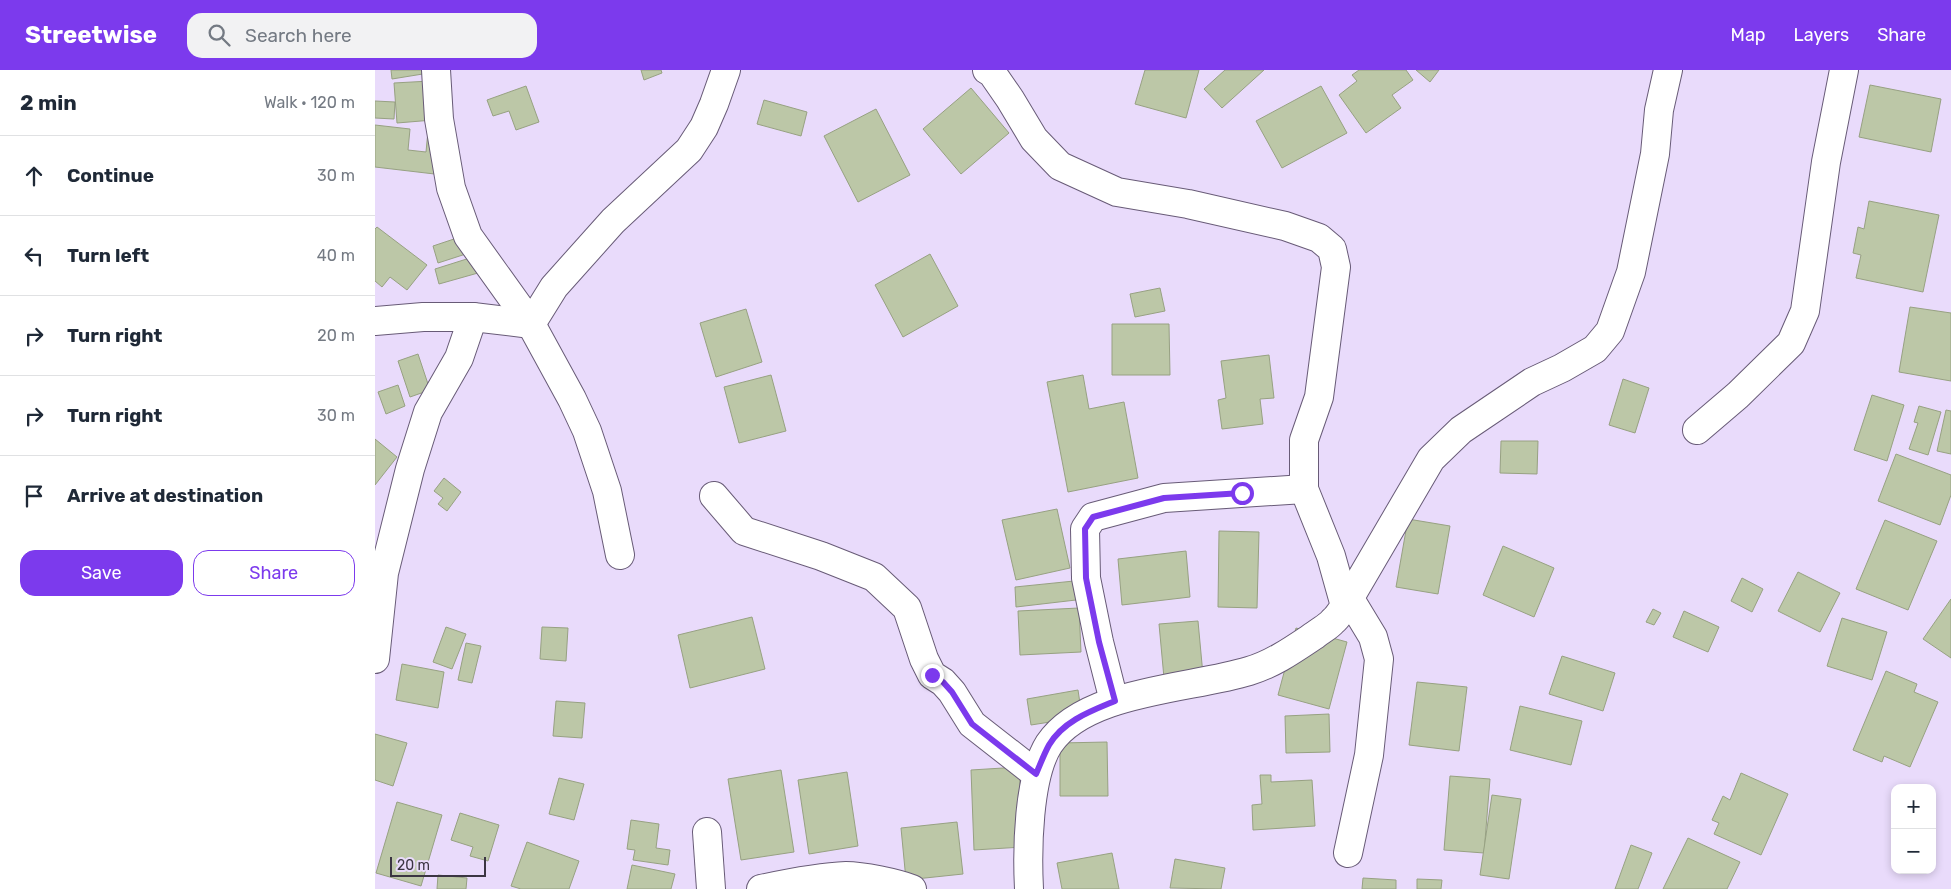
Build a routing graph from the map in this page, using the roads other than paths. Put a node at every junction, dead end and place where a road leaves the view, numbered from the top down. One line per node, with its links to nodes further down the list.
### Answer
1 (436, 70): 8 (street)
2 (726, 70): 8 (street)
3 (987, 70): 10 (street)
4 (1668, 70): 13 (street)
5 (1844, 70): 9 (street)
6 (473, 317): 7 (street); 8 (street); 14 (street)
7 (375, 322)
8 (531, 324): 12 (street)
9 (1697, 430)
10 (1304, 489): 13 (street); 15 (street)
11 (714, 496): 16 (street)
12 (620, 555)
13 (1347, 603): 15 (street); 18 (street)
14 (375, 659)
15 (1115, 701): 16 (street)
16 (1036, 774): 22 (street)
17 (707, 832): 19 (street)
18 (1348, 853)
19 (711, 889)
20 (761, 889): 21 (street)
21 (912, 889)
22 (1029, 889)

